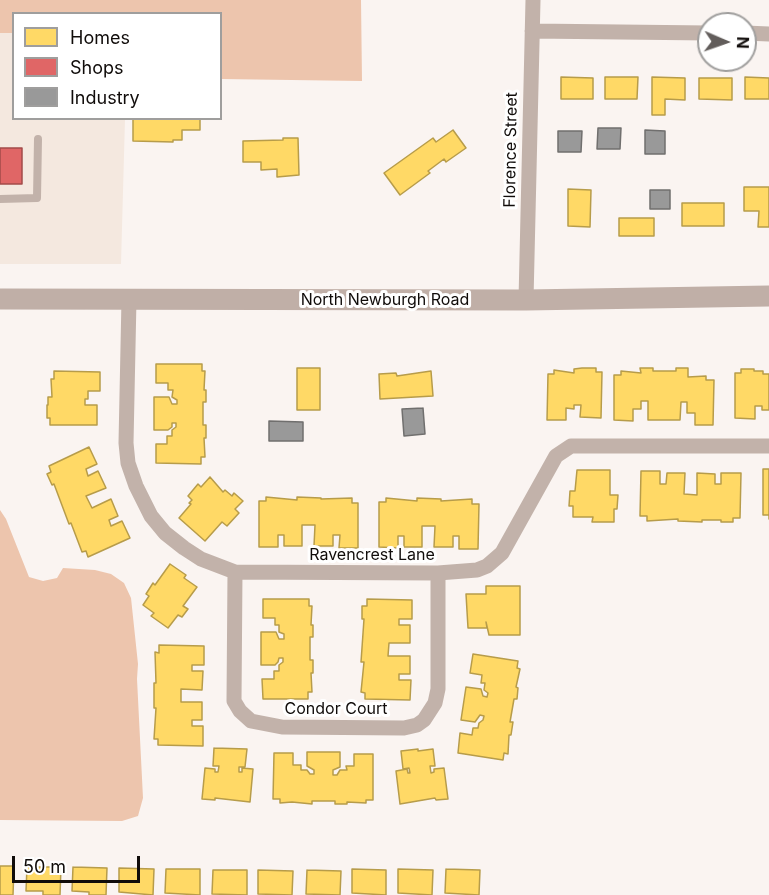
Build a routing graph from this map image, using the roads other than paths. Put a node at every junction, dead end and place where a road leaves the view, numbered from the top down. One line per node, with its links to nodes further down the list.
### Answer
1 (533, 0): 2 (street, Florence Street)
2 (532, 31): 3 (street); 9 (street, Florence Street)
3 (697, 33)
4 (38, 139): 5 (lane)
5 (0, 199)
6 (769, 296): 9 (main road, North Newburgh Road)
7 (0, 299): 8 (main road, North Newburgh Road)
8 (129, 299): 9 (main road, North Newburgh Road); 11 (street, Ravencrest Lane)
9 (526, 300)
10 (769, 446): 12 (street, Ravencrest Lane)
11 (235, 572): 12 (street, Ravencrest Lane); 12 (street, Condor Court)
12 (438, 573)

